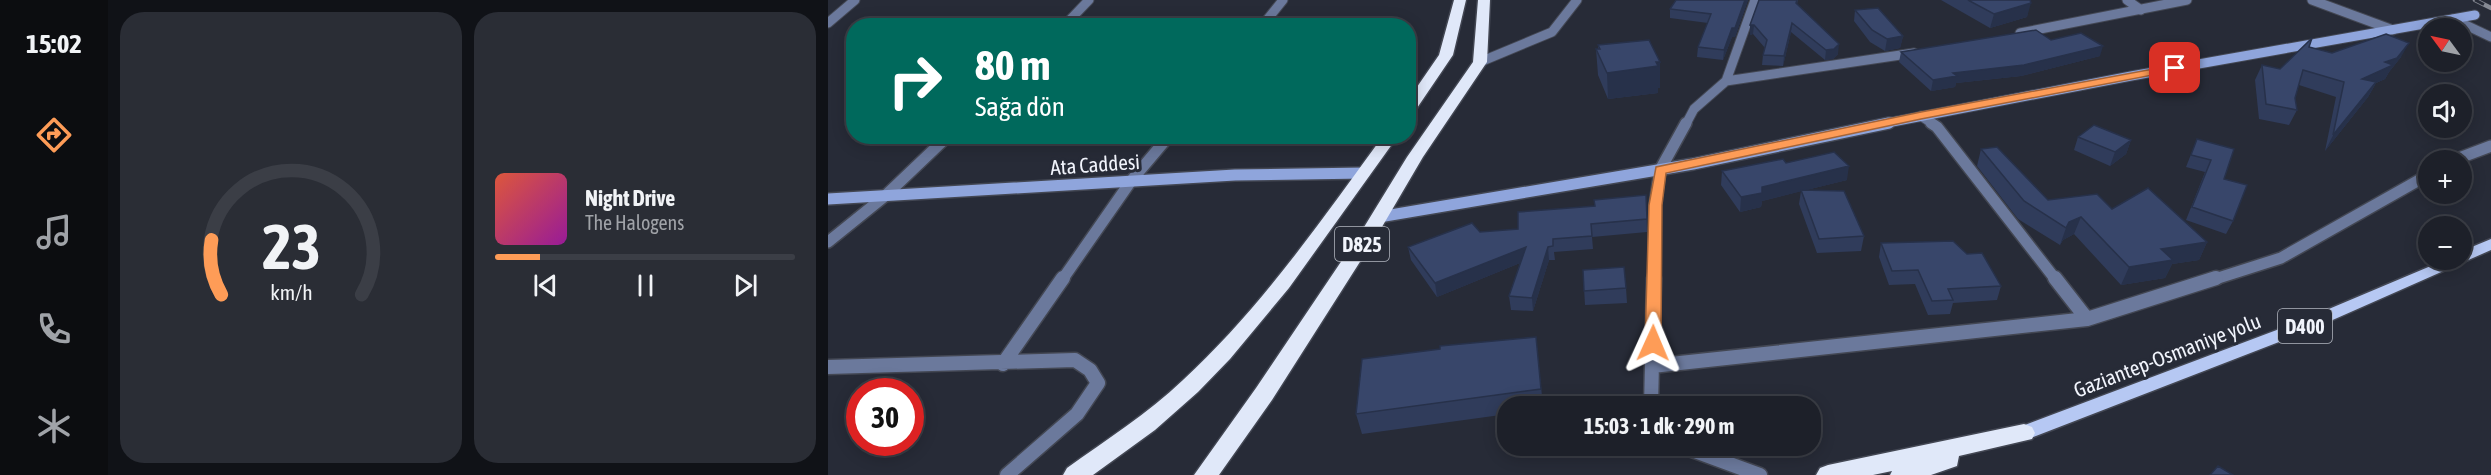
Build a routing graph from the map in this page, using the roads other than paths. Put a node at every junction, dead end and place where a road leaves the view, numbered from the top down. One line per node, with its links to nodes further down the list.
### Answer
1 (855, 0): 16 (street)
2 (1089, 0): 13 (street)
3 (1283, 0): 14 (street)
4 (1460, 0): 25 (highway)
5 (1484, 0): 23 (highway, D825)
6 (1577, 0): 23 (street)
7 (1755, 0): 24 (street)
8 (2127, 0): 11 (street)
9 (2187, 0): 11 (street)
10 (2312, 0): 19 (street)
11 (2141, 10): 20 (street)
12 (2475, 15): 15 (street)
13 (1072, 18)
14 (1268, 18)
15 (2458, 18)
16 (828, 22)
17 (2418, 25): 19 (street)
18 (2472, 28): 21 (street)
19 (2393, 30): 26 (street)
20 (2014, 34)
21 (2491, 37)
22 (1921, 51): 24 (street)
23 (1479, 62): 38 (highway, D825)
24 (1726, 81): 32 (street)
25 (1416, 99)
26 (1921, 116): 32 (street); 43 (street)
27 (940, 144): 36 (street)
28 (1161, 144): 34 (street)
29 (1385, 144): 33 (highway, D825)
30 (2491, 146): 31 (street)
31 (2472, 153)
32 (1660, 170): 38 (street); 45 (street)
33 (1365, 173): 34 (street, Ata Caddesi); 51 (highway, D825)
34 (1131, 181): 36 (street, Ata Caddesi); 44 (street)
35 (2418, 181): 43 (street)
36 (885, 196): 37 (street, Ata Caddesi); 39 (street)
37 (828, 200)
38 (1379, 217): 52 (highway, D825)
39 (828, 242)
40 (2491, 244): 41 (main road)
41 (2472, 253)
42 (2434, 270): 48 (main road, Gaziantep-Osmaniye yolu / D400)
43 (2087, 319): 45 (street)
44 (1003, 363): 46 (street); 50 (street)
45 (1652, 366): 47 (street)
46 (828, 367)
47 (1649, 396)
48 (2024, 433): 54 (highway, D400); 55 (highway, D400)
49 (1708, 456): 53 (street)
50 (1007, 475)
51 (1075, 475)
52 (1206, 475)
53 (1760, 475)
54 (1828, 475)
55 (1902, 475)

